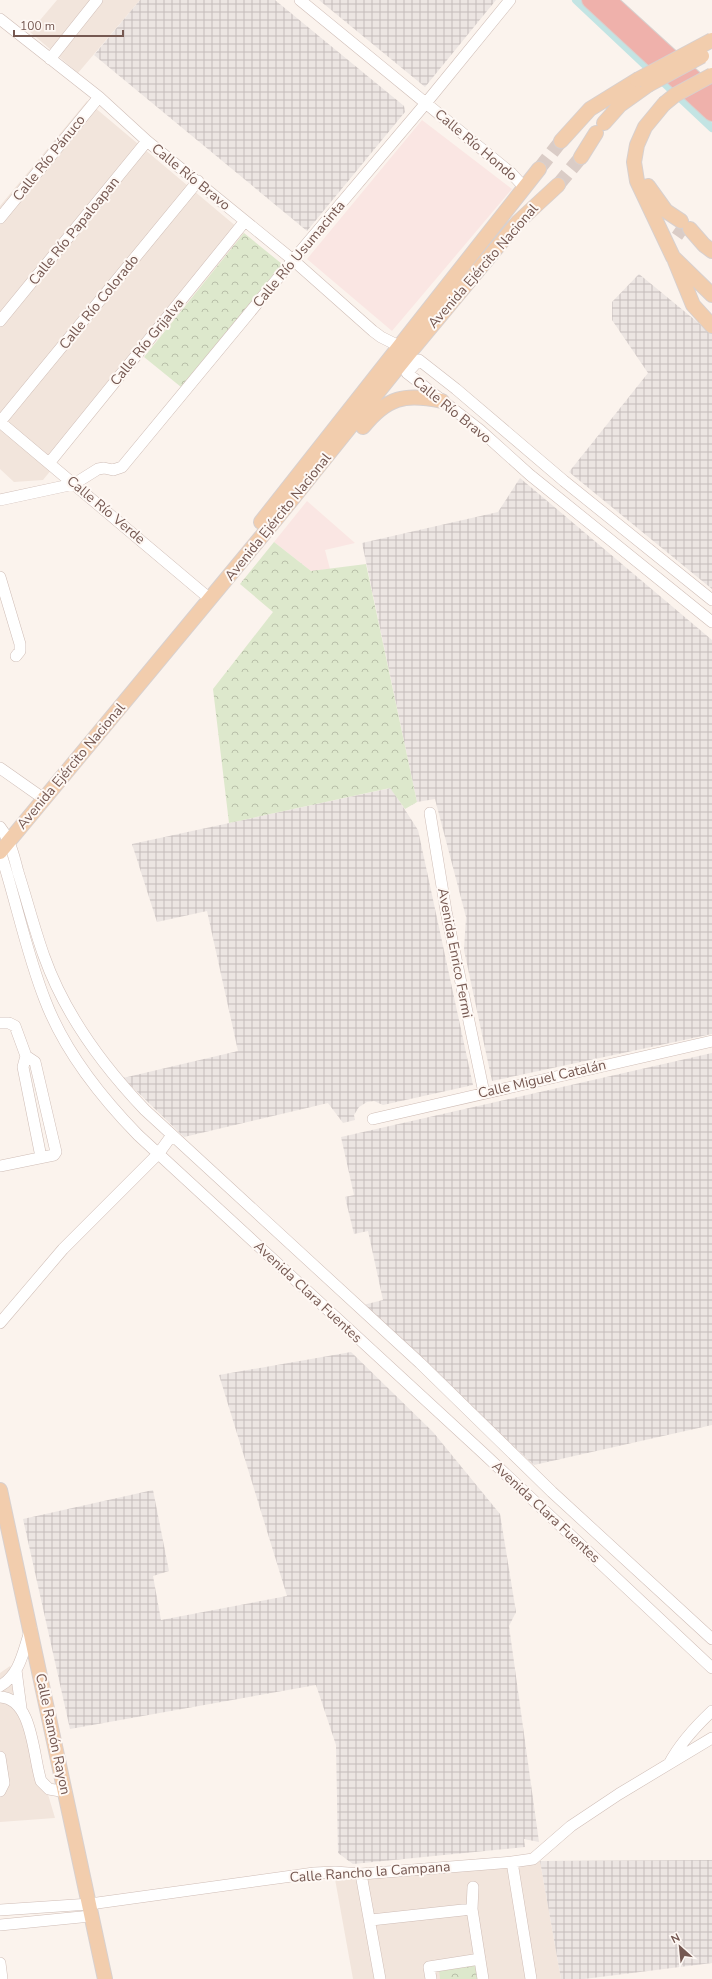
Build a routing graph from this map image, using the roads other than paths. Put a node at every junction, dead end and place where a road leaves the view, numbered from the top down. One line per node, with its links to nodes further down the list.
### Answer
1 (97, 0): 9 (street)
2 (300, 0): 15 (street, Calle Río Hondo)
3 (510, 0): 15 (street, Calle Río Usumacinta)
4 (590, 0): 17 (highway)
5 (608, 0): 13 (highway)
6 (0, 19): 9 (street, Calle Río Bravo)
7 (712, 40): 11 (main road, bridge)
8 (712, 50): 11 (main road, bridge)
9 (50, 59): 14 (street, Calle Río Bravo)
10 (712, 75): 16 (main road, bridge)
11 (642, 83): 19 (main road); 20 (main road)
12 (712, 86): 16 (main road)
13 (712, 95)
14 (99, 97): 18 (street, Calle Río Bravo); 25 (street, Calle Río Pánuco)
15 (426, 103): 24 (street, Calle Río Hondo); 29 (street, Calle Río Usumacinta)
16 (667, 107): 27 (main road); 28 (main road)
17 (712, 113)
18 (147, 140): 22 (street, Calle Río Bravo); 34 (street, Calle Río Papaloapan)
19 (561, 140)
20 (581, 157)
21 (539, 169): 24 (main road, Avenida Ejército Nacional)
22 (198, 182): 26 (street, Calle Río Bravo); 40 (street, Calle Río Colorado)
23 (558, 185): 41 (main road, Avenida Ejército Nacional)
24 (524, 187): 37 (main road, Avenida Ejército Nacional)
25 (0, 218)
26 (245, 221): 29 (street, Calle Río Bravo); 44 (street, Calle Río Grijalva)
27 (708, 248)
28 (673, 257): 30 (main road); 31 (main road); 32 (main road); 33 (main road); 35 (main road)
29 (293, 260): 36 (street, Calle Río Bravo); 46 (street, Calle Río Usumacinta)
30 (712, 285)
31 (712, 295)
32 (712, 305)
33 (712, 316)
34 (0, 321)
35 (712, 326)
36 (381, 337): 37 (street, Calle Río Bravo); 38 (street, Calle Río Bravo)
37 (399, 346): 38 (main road, Avenida Ejército Nacional); 41 (main road)
38 (390, 357): 51 (main road, Avenida Ejército Nacional)
39 (442, 401): 42 (street, Calle Río Bravo); 43 (street, Calle Río Bravo); 49 (main road)
40 (0, 422): 44 (street, Calle Río Verde)
41 (350, 428): 49 (main road, Avenida Ejército Nacional)
42 (515, 440): 43 (street); 45 (street, Calle Río Bravo)
43 (505, 453): 47 (street, Calle Río Bravo)
44 (50, 462): 46 (street, Calle Río Verde)
45 (564, 481): 47 (street); 53 (street, Calle Río Bravo)
46 (74, 484): 48 (street, Calle Río Usumacinta); 51 (street, Calle Río Verde)
47 (552, 493): 54 (street, Calle Río Bravo)
48 (0, 500)
49 (281, 513): 51 (main road, Avenida Ejército Nacional)
50 (0, 577): 52 (street)
51 (207, 596): 57 (main road, Avenida Ejército Nacional); 59 (main road, Avenida Ejército Nacional)
52 (3, 597): 55 (street)
53 (712, 600)
54 (712, 622)
55 (16, 656)
56 (0, 768): 57 (street)
57 (37, 794): 59 (main road, Avenida Ejército Nacional)
58 (430, 813): 64 (street, Avenida Enrico Fermi)
59 (2, 847): 60 (street, Avenida Clara Fuentes); 60 (street); 67 (street, Avenida Clara Fuentes)
60 (15, 860): 66 (street, Avenida Clara Fuentes)
61 (0, 1024): 63 (street)
62 (712, 1041): 64 (street, Calle Miguel Catalán)
63 (26, 1056): 68 (street); 68 (street)
64 (484, 1093): 65 (street, Calle Miguel Catalán)
65 (373, 1119)
66 (172, 1136): 67 (street); 73 (street, Avenida Clara Fuentes)
67 (159, 1153): 70 (street); 74 (street, Avenida Clara Fuentes)
68 (41, 1157): 69 (street)
69 (0, 1166)
70 (0, 1322)
71 (0, 1490): 72 (main road, Calle Ramón Rayon)
72 (31, 1628): 75 (street); 84 (main road, Calle Ramón Rayon)
73 (712, 1639)
74 (712, 1668)
75 (16, 1670): 76 (street); 78 (street)
76 (0, 1686)
77 (0, 1697): 78 (street)
78 (21, 1708): 84 (street)
79 (712, 1712): 82 (street)
80 (712, 1738): 82 (street)
81 (0, 1757): 83 (street)
82 (668, 1764): 85 (street, Calle Rancho la Campana)
83 (0, 1791)
84 (66, 1792): 90 (main road, Calle Ramón Rayon)
85 (512, 1862): 86 (street, Calle Rancho la Campana); 100 (street)
86 (361, 1874): 90 (street, Calle Rancho la Campana); 91 (street)
87 (473, 1887): 88 (street)
88 (472, 1909): 91 (street); 93 (street)
89 (0, 1910): 90 (street)
90 (90, 1910): 92 (street); 96 (main road, Calle Ramón Rayon)
91 (371, 1920): 97 (street)
92 (0, 1925)
93 (480, 1959): 98 (street); 99 (street)
94 (0, 1963): 95 (street)
95 (2, 1979)
96 (105, 1979)
97 (380, 1979)
98 (431, 1979)
99 (483, 1979)
100 (531, 1979)

